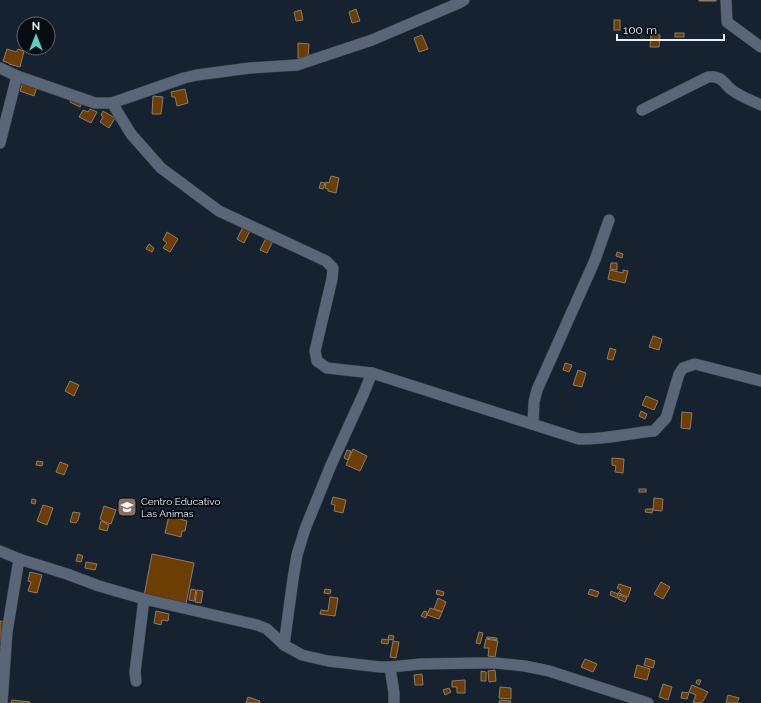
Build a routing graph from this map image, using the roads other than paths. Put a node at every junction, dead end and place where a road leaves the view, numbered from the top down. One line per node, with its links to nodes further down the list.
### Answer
1 (464, 0): 6 (street)
2 (726, 0): 3 (street)
3 (761, 47)
4 (0, 68): 5 (street)
5 (17, 76): 6 (street); 9 (street)
6 (112, 103): 11 (street)
7 (761, 105): 8 (street)
8 (642, 110)
9 (0, 143)
10 (609, 220): 13 (street)
11 (372, 373): 13 (street); 17 (street)
12 (761, 380): 13 (street)
13 (533, 424)
14 (0, 551): 15 (street)
15 (19, 558): 16 (street); 20 (street)
16 (144, 599): 17 (street); 19 (street)
17 (284, 645): 18 (street)
18 (390, 667): 21 (street); 22 (street)
19 (136, 681)
20 (2, 703)
21 (394, 703)
22 (648, 703)

